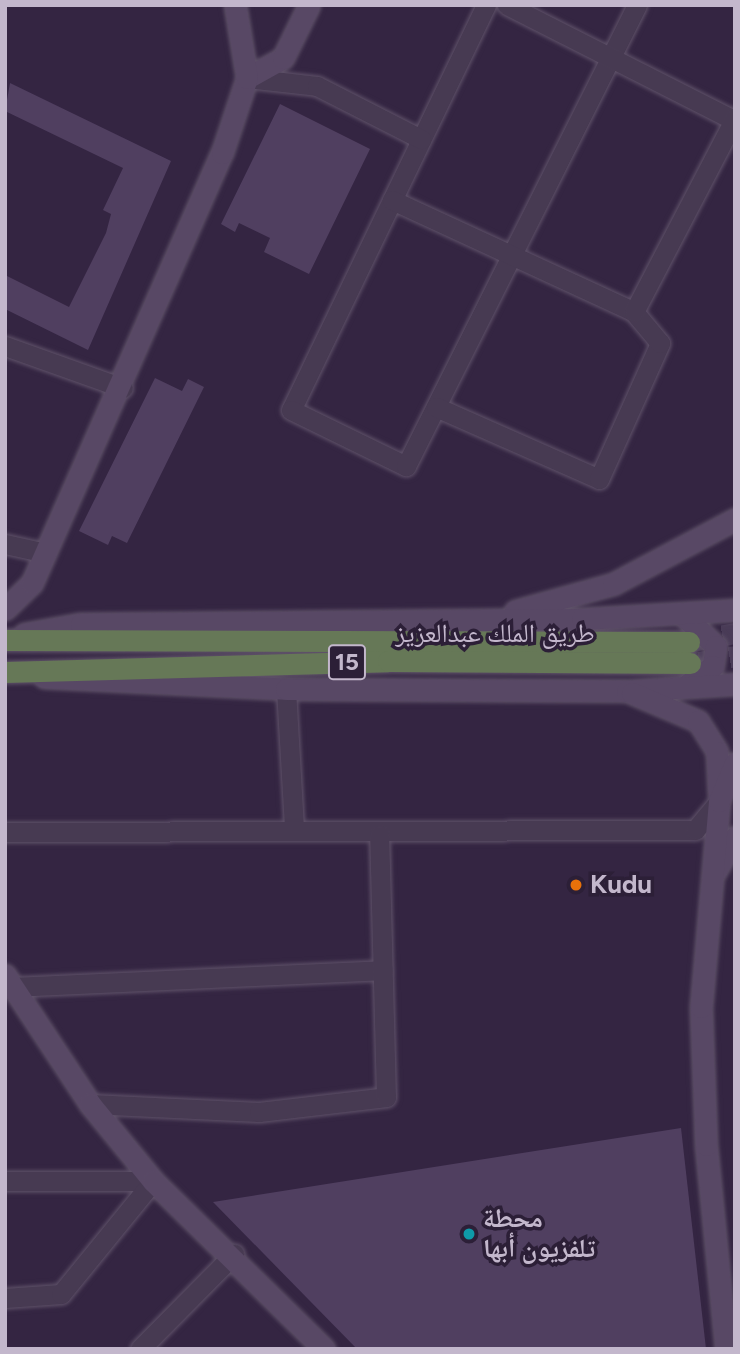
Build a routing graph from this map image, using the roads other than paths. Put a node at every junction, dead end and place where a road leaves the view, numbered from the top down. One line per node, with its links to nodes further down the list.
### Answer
1 (235, 5): 7 (main road)
2 (309, 5): 7 (main road)
3 (486, 5): 9 (street)
4 (508, 5): 6 (street)
5 (637, 5): 6 (street)
6 (611, 58): 8 (street); 11 (street)
7 (247, 78): 9 (street); 14 (main road)
8 (734, 119): 12 (street)
9 (421, 139): 10 (street)
10 (392, 200): 11 (street); 15 (street)
11 (512, 255): 12 (street); 15 (street)
12 (634, 312): 15 (street)
13 (5, 346): 14 (street)
14 (123, 388): 18 (main road)
15 (436, 407)
16 (735, 519): 22 (main road)
17 (6, 540): 18 (street)
18 (46, 553): 19 (main road)
19 (5, 609)
20 (735, 610): 21 (main road)
21 (683, 615): 22 (main road); 24 (main road)
22 (470, 620): 23 (main road)
23 (5, 639): 24 (highway, طريق الملك عبدالعزيز / 15)
24 (689, 663): 25 (highway, طريق الملك عبدالعزيز / 15); 26 (main road); 28 (main road)
25 (8, 672): 27 (main road)
26 (735, 684)
27 (286, 689): 28 (main road); 31 (street)
28 (627, 691): 30 (main road)
29 (735, 763): 30 (main road)
30 (719, 801): 33 (street); 35 (main road)
31 (294, 828): 32 (street); 33 (street)
32 (5, 832)
33 (379, 835): 36 (street)
34 (735, 837): 35 (main road)
35 (709, 883): 45 (main road)
36 (383, 970): 37 (street); 38 (street)
37 (8, 981): 38 (main road)
38 (90, 1104): 40 (main road)
39 (5, 1181): 40 (street)
40 (153, 1181): 41 (main road); 42 (street)
41 (234, 1254): 43 (street); 44 (main road)
42 (5, 1298)
43 (141, 1349)
44 (324, 1349)
45 (726, 1349)

